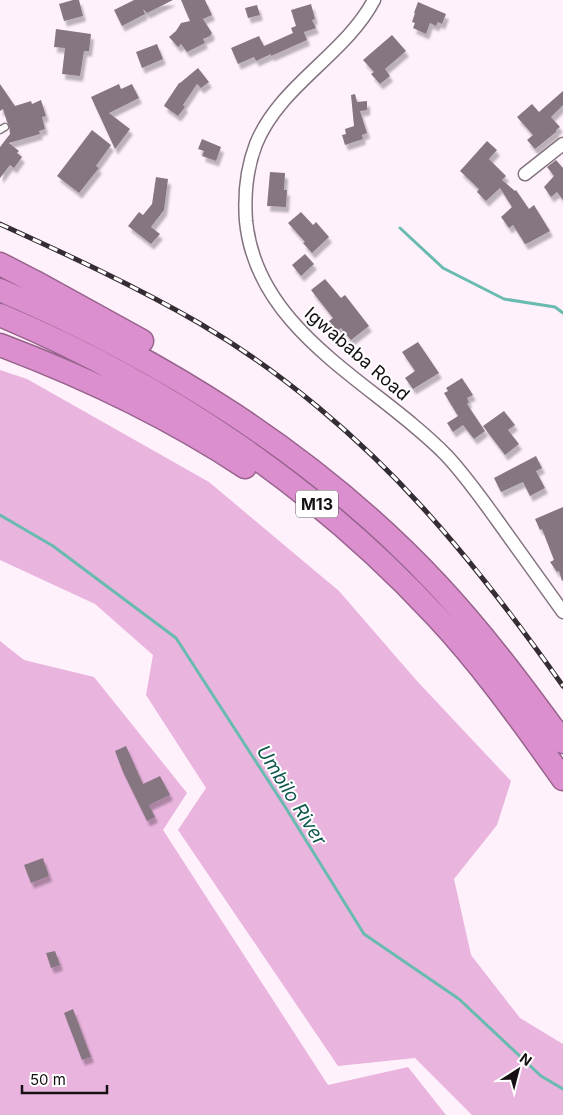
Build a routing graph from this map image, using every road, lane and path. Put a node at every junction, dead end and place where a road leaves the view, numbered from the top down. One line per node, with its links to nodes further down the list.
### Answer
1 (374, 0): 10 (street, Igwababa Road)
2 (563, 144): 3 (street)
3 (525, 174)
4 (0, 264): 8 (highway)
5 (0, 290): 8 (highway, M13)
6 (0, 315): 9 (highway, M13)
7 (0, 344): 9 (highway)
8 (365, 514): 11 (highway, M13)
9 (368, 548): 12 (highway, M13)
10 (563, 612)
11 (563, 742)
12 (563, 779)

